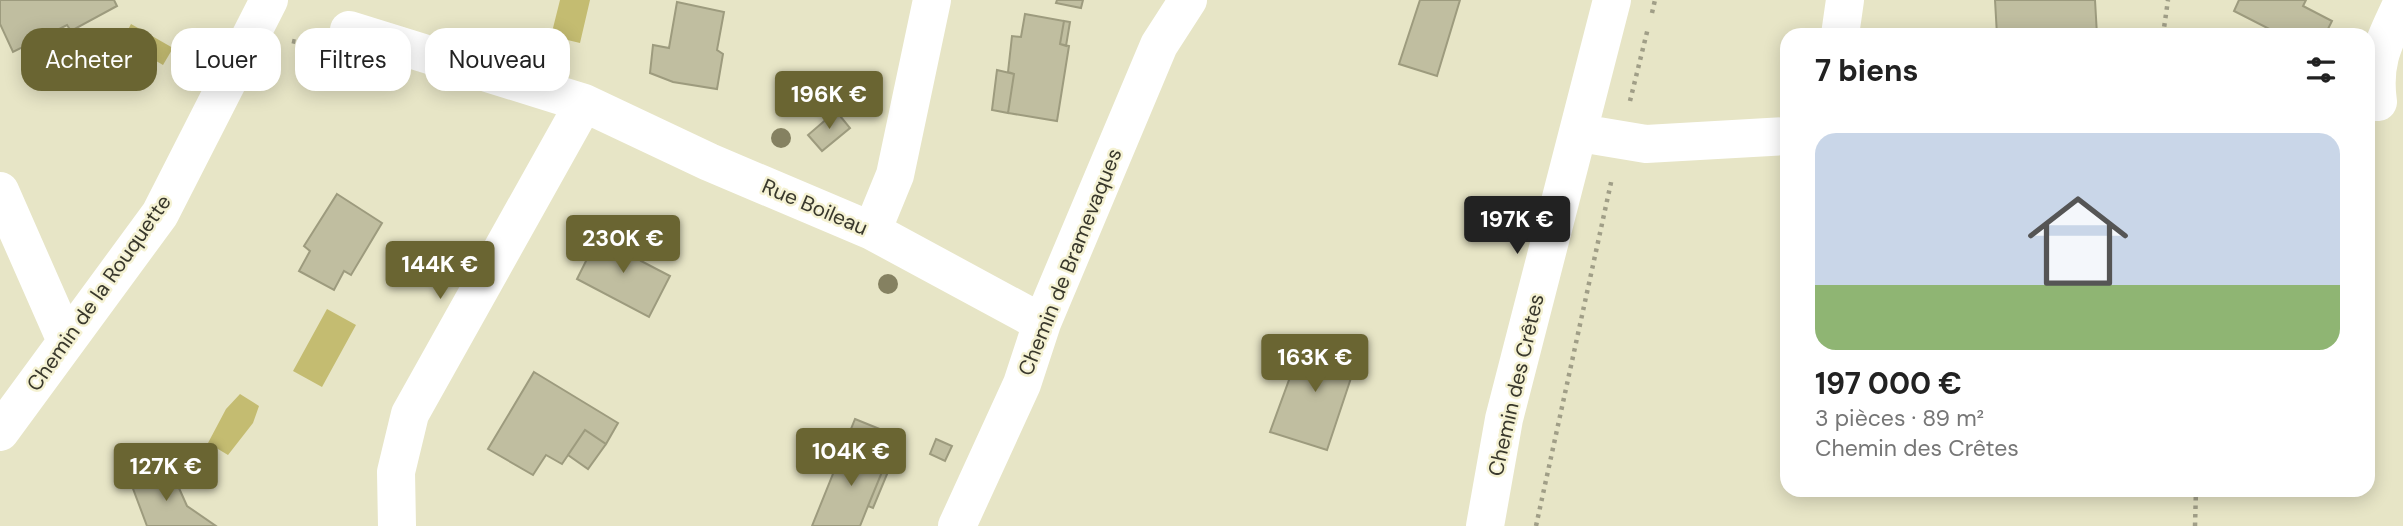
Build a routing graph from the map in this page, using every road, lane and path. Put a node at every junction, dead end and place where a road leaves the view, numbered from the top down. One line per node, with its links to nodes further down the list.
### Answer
1 (269, 0): 22 (street, Chemin de la Rouquette)
2 (932, 0): 20 (street)
3 (1188, 0): 21 (street, Chemin de Bramevaques)
4 (1612, 0): 16 (street, Chemin des Crêtes)
5 (1655, 0): 18 (path)
6 (1845, 0): 9 (street)
7 (2168, 0): 10 (path)
8 (2403, 1): 14 (street)
9 (1841, 28)
10 (2164, 28)
11 (287, 33): 12 (path)
12 (295, 43)
13 (411, 49): 15 (street, Rue Boileau)
14 (2383, 101)
15 (584, 103): 20 (street, Rue Boileau); 25 (street)
16 (1580, 133): 18 (street); 27 (street, Chemin des Crêtes)
17 (1780, 136): 18 (street)
18 (1621, 141): 28 (path)
19 (0, 191): 22 (street)
20 (872, 231): 21 (street, Rue Boileau)
21 (1042, 323): 26 (street, Chemin de Bramevaques)
22 (66, 341): 23 (street, Chemin de la Rouquette)
23 (0, 432)
24 (2196, 497): 29 (path)
25 (397, 526)
26 (957, 526)
27 (1485, 526)
28 (1536, 526)
29 (2195, 526)

